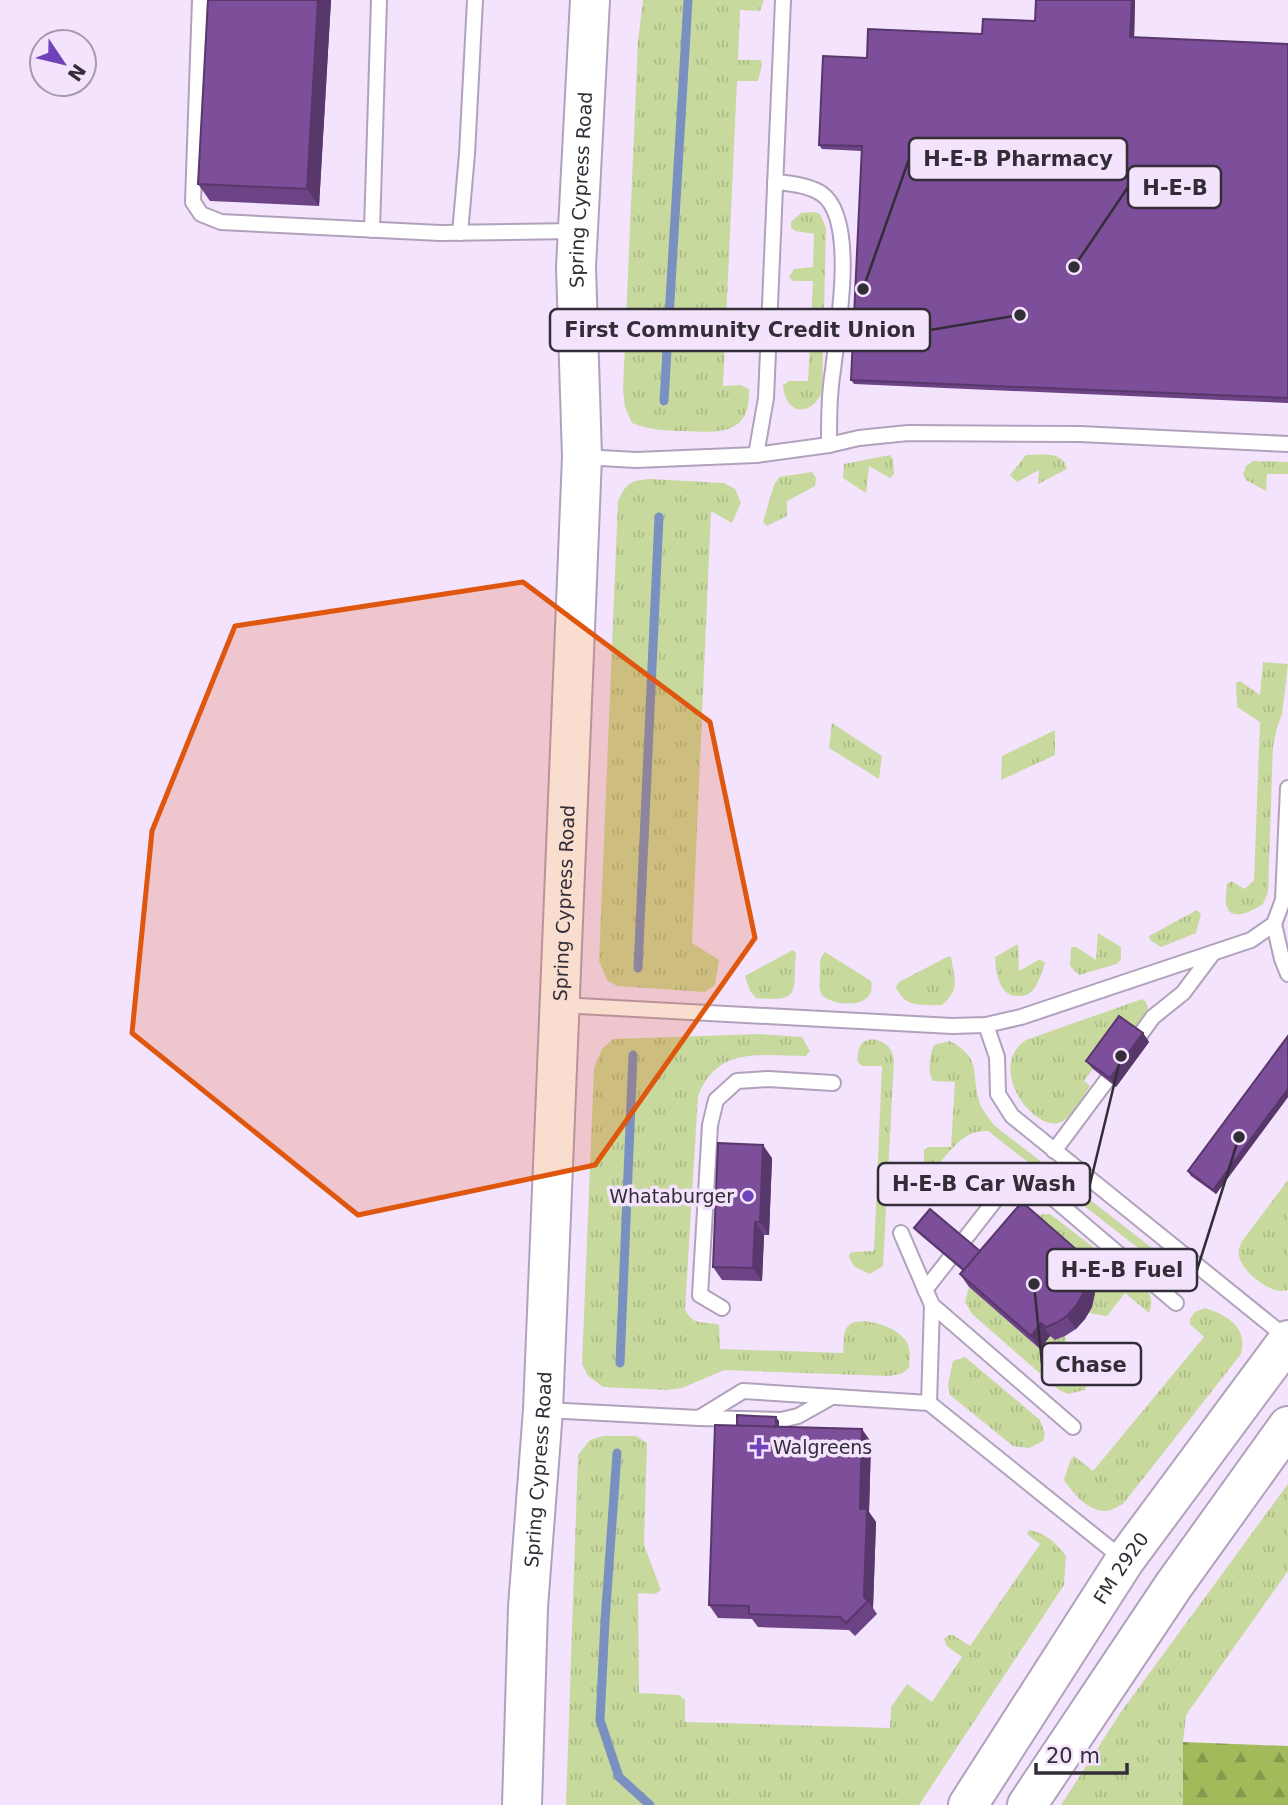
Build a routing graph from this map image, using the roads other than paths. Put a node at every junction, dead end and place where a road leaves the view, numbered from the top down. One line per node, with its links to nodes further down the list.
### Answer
1 (200, 0): 7 (lane)
2 (379, 0): 7 (lane)
3 (475, 0): 9 (lane)
4 (590, 0): 8 (main road, Spring Cypress Road)
5 (783, 0): 6 (lane)
6 (775, 183): 10 (lane); 12 (lane)
7 (372, 230): 9 (lane)
8 (577, 231): 9 (lane); 13 (main road, Spring Cypress Road)
9 (460, 233)
10 (830, 444): 11 (lane); 12 (lane)
11 (1288, 444)
12 (756, 455): 13 (lane)
13 (582, 457): 19 (main road, Spring Cypress Road)
14 (1288, 788): 15 (lane)
15 (1286, 857): 16 (lane)
16 (1274, 924): 17 (lane); 18 (lane)
17 (1213, 953): 20 (lane); 21 (lane)
18 (1288, 974)
19 (558, 1005): 20 (lane); 33 (main road, Spring Cypress Road)
20 (986, 1025): 24 (lane)
21 (1140, 1035)
22 (1107, 1080): 24 (lane)
23 (833, 1083): 29 (lane)
24 (1054, 1151): 30 (lane)
25 (901, 1233): 26 (lane)
26 (925, 1290): 27 (lane); 28 (lane)
27 (1177, 1303)
28 (932, 1305): 32 (lane); 36 (lane)
29 (722, 1308)
30 (1288, 1339): 37 (main road, FM 2920 / FM 2920)
31 (832, 1397): 32 (lane); 34 (lane); 34 (lane)
32 (929, 1403): 37 (lane)
33 (543, 1410): 34 (lane); 38 (main road, Spring Cypress Road)
34 (699, 1418)
35 (1288, 1426): 40 (main road)
36 (1073, 1427)
37 (1125, 1560): 39 (main road, FM 2920 / FM 2920)
38 (515, 1796)
39 (968, 1805)
40 (1027, 1805)

